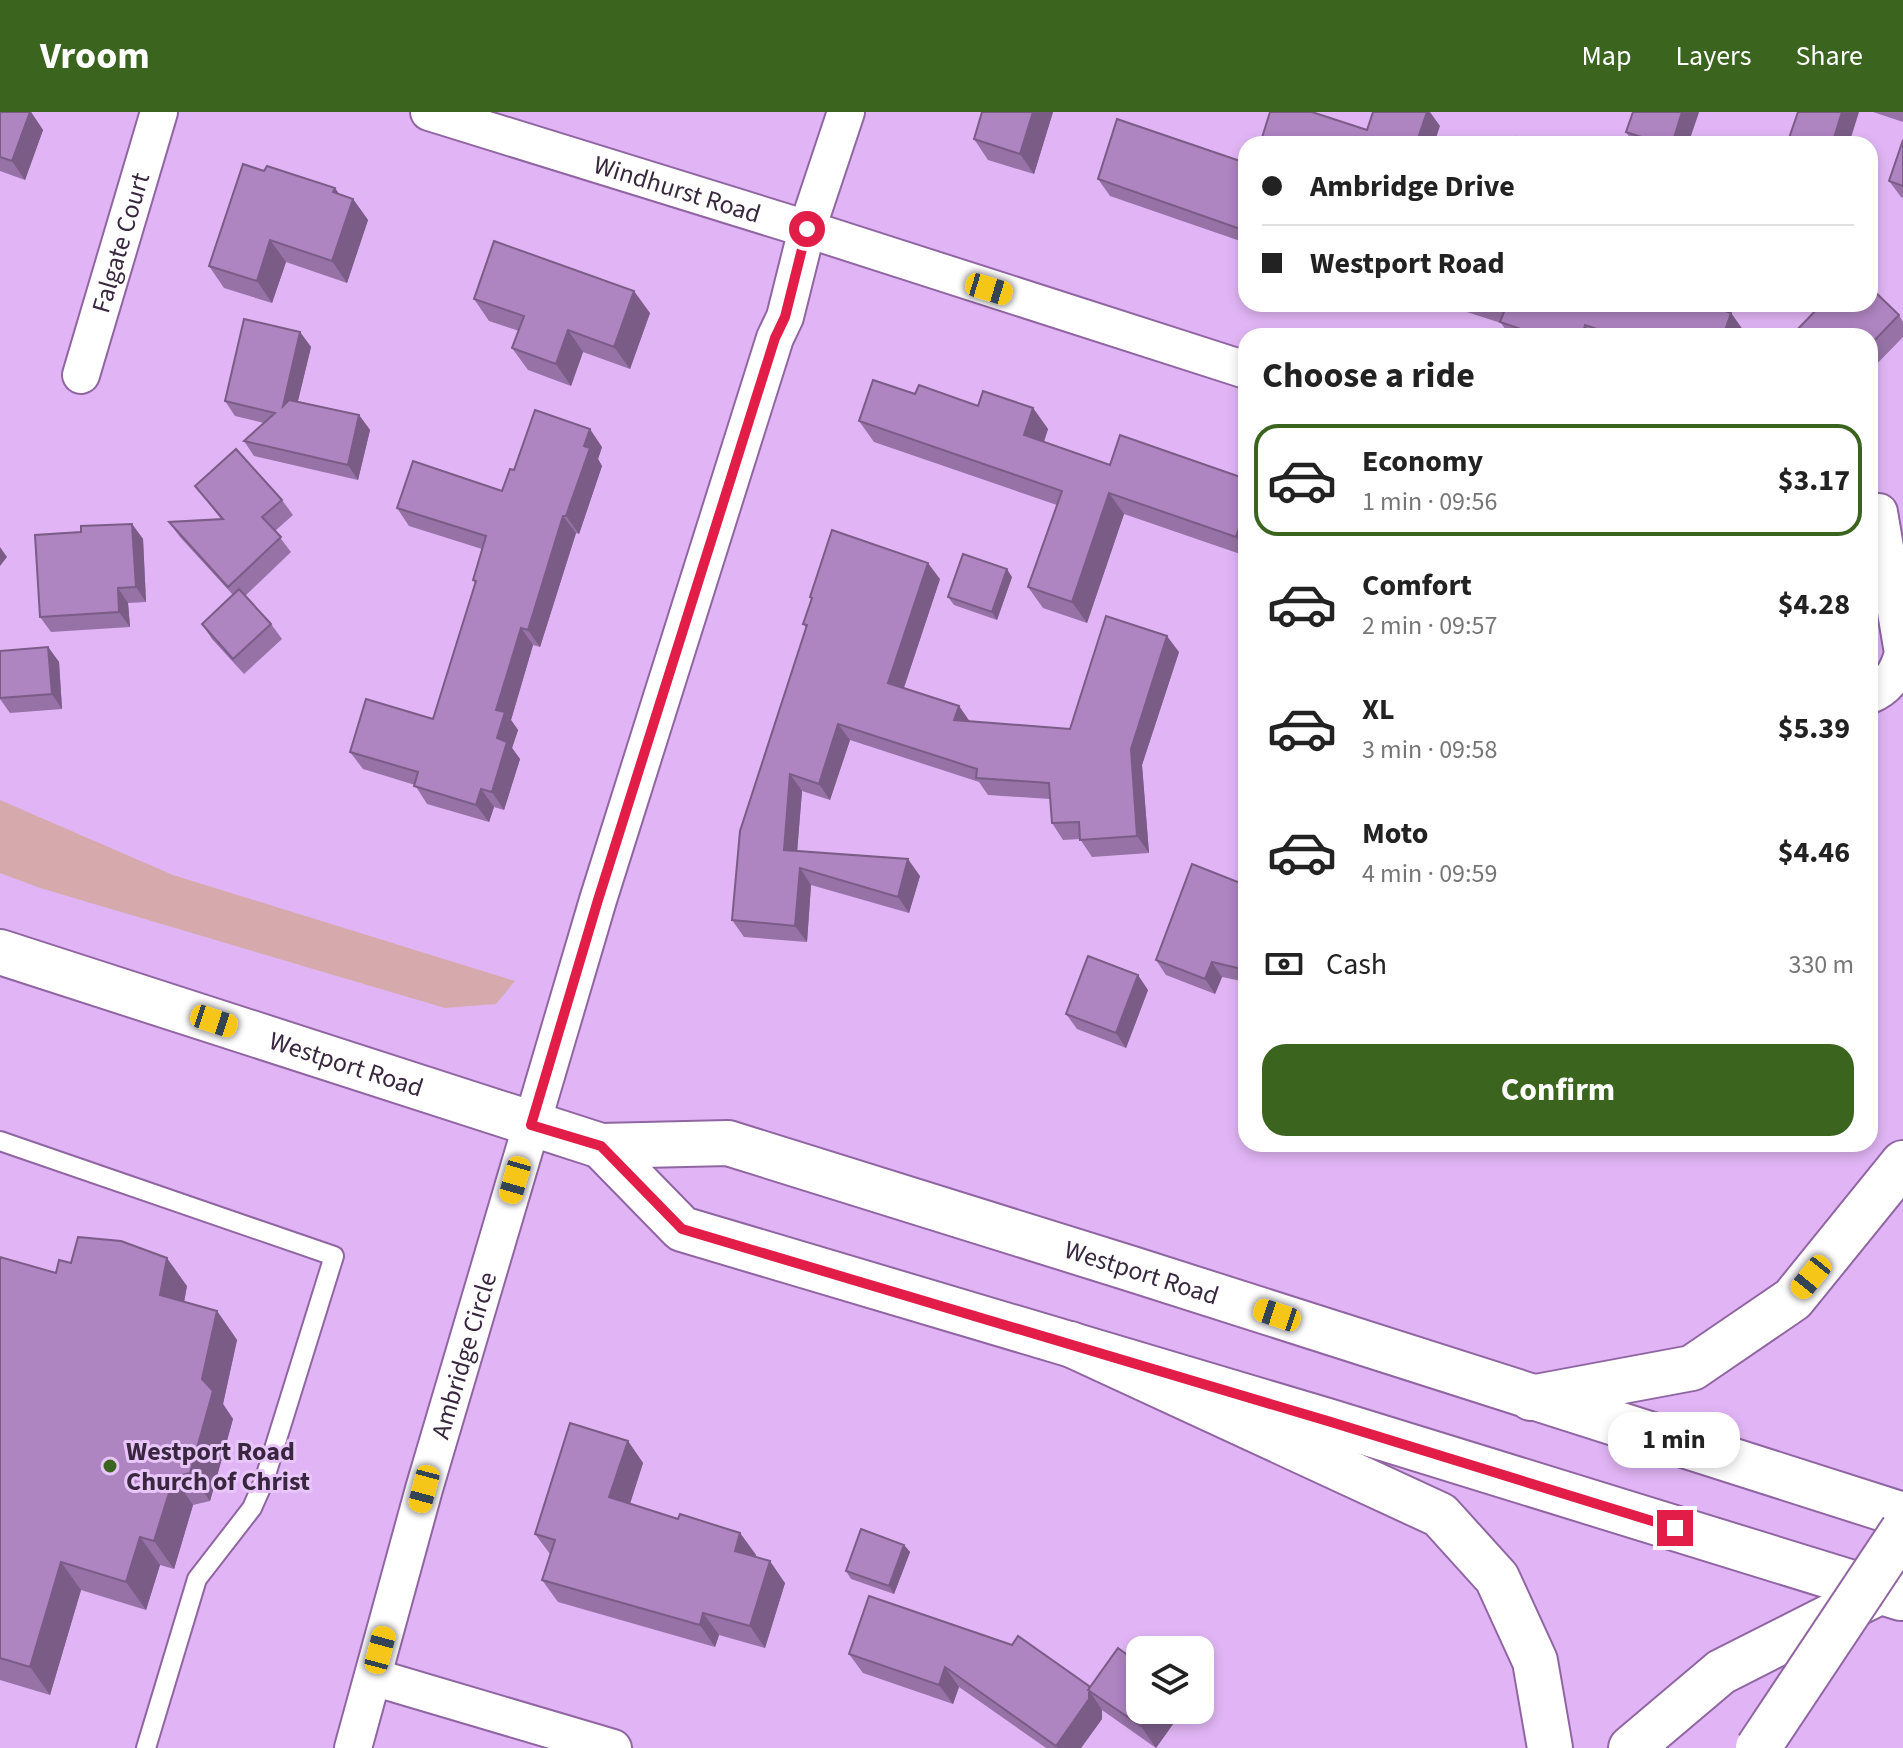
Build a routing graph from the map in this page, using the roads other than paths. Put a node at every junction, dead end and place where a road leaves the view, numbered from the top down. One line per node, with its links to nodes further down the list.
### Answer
1 (159, 112): 6 (street, Falgate Court)
2 (429, 112): 4 (street, Windhurst Road)
3 (846, 112): 4 (street, Ambridge Circle)
4 (807, 229): 5 (street, Windhurst Road); 10 (street, Ambridge Circle)
5 (1238, 367)
6 (81, 375)
7 (1884, 508): 8 (street)
8 (1878, 690)
9 (0, 952): 10 (main road, Westport Road)
10 (531, 1125): 12 (main road, Westport Road); 19 (street, Ambridge Circle)
11 (0, 1141): 20 (lane)
12 (601, 1146): 14 (main road, Westport Road); 15 (main road, Westport Road)
13 (1903, 1163): 15 (main road)
14 (1070, 1344): 18 (main road, Westport Road); 23 (main road)
15 (1531, 1398): 16 (main road, Westport Road)
16 (1903, 1515)
17 (1903, 1530): 25 (main road, bridge)
18 (1895, 1590): 24 (main road)
19 (373, 1677): 21 (street, Ambridge Circle); 22 (street)
20 (146, 1748)
21 (353, 1748)
22 (613, 1748)
23 (1550, 1748)
24 (1631, 1748)
25 (1758, 1748)

